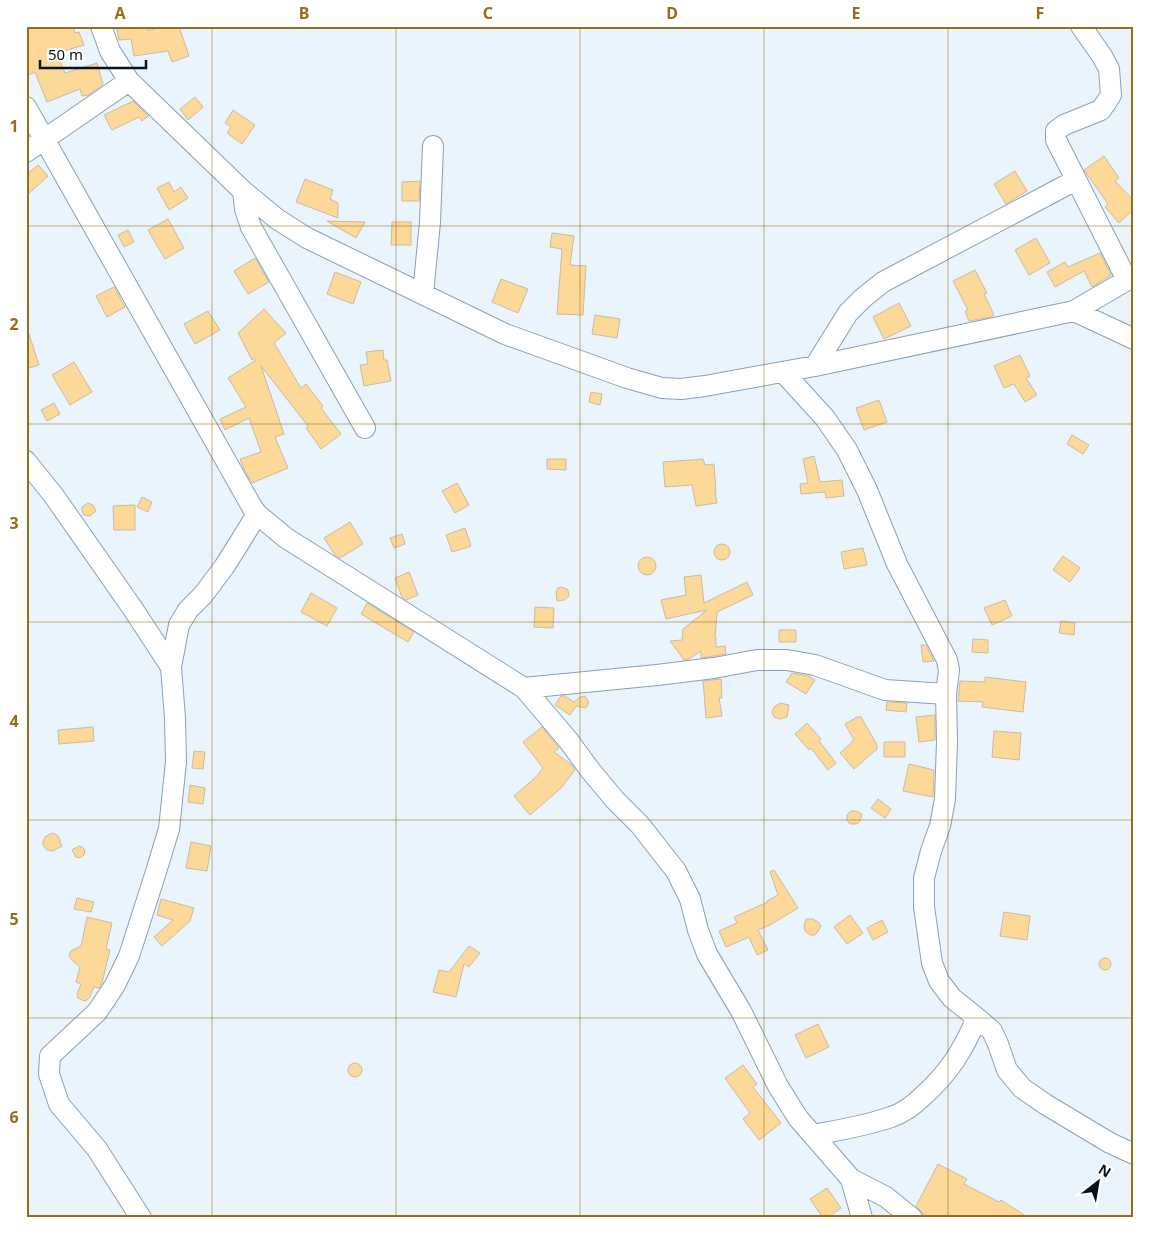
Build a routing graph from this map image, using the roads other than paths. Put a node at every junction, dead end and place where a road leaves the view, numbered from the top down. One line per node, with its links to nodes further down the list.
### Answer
1 (101, 26): 3 (street)
2 (1081, 26): 8 (street)
3 (129, 81): 5 (street); 9 (street)
4 (26, 107): 5 (street)
5 (45, 140): 7 (street); 18 (street)
6 (433, 146): 11 (street)
7 (26, 152)
8 (1076, 180): 10 (street); 14 (street)
9 (243, 191): 11 (street); 16 (street)
10 (1130, 278): 12 (street)
11 (423, 294): 15 (street)
12 (1074, 311): 13 (street); 14 (street)
13 (1134, 339)
14 (815, 366): 15 (street)
15 (783, 372): 21 (street)
16 (365, 428)
17 (26, 461): 19 (street)
18 (257, 514): 19 (street); 20 (street)
19 (171, 667): 26 (street)
20 (524, 688): 21 (street); 23 (street)
21 (946, 694): 22 (street)
22 (977, 1018): 23 (street); 24 (street)
23 (813, 1135): 25 (street)
24 (1134, 1154)
25 (851, 1179): 27 (street); 28 (street)
26 (141, 1218)
27 (862, 1218)
28 (912, 1218)

